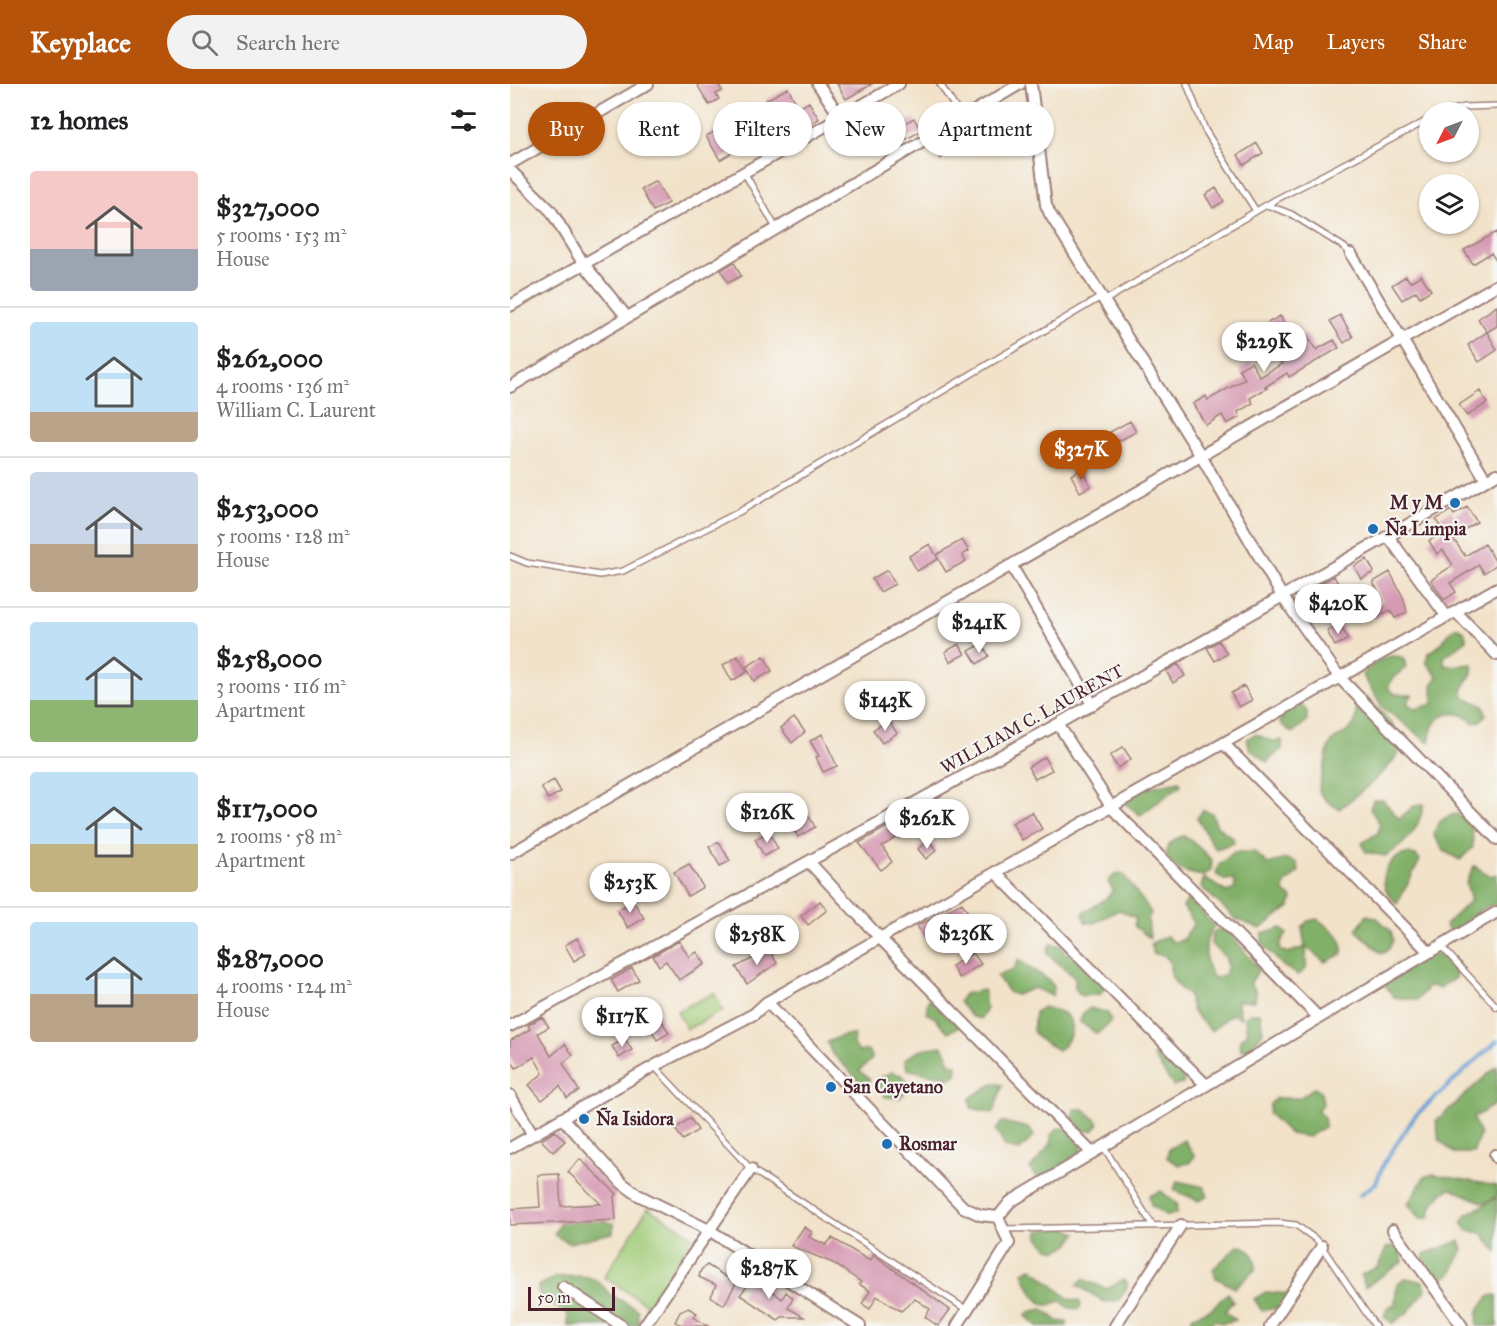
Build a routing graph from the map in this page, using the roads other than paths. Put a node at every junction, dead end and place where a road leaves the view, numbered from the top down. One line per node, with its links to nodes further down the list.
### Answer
1 (648, 84): 17 (street)
2 (818, 84): 8 (street)
3 (899, 84): 9 (street)
4 (940, 84): 10 (lane)
5 (1020, 84): 11 (street)
6 (1031, 84): 26 (street)
7 (1187, 84): 21 (lane)
8 (830, 102)
9 (868, 102)
10 (952, 102)
11 (989, 102)
12 (1497, 106): 13 (lane)
13 (1479, 107)
14 (1419, 125): 20 (lane)
15 (824, 127): 19 (street)
16 (918, 144): 22 (street)
17 (510, 164)
18 (510, 170): 24 (street)
19 (744, 172): 22 (lane); 24 (street)
20 (1267, 205): 21 (lane); 23 (lane)
21 (1256, 211): 26 (lane)
22 (776, 228): 28 (street)
23 (1351, 254): 29 (street)
24 (583, 263): 27 (street); 28 (street)
25 (1497, 285): 29 (street)
26 (1102, 299): 31 (street); 35 (lane)
27 (510, 306)
28 (626, 316): 30 (street)
29 (1402, 340): 31 (street); 33 (street)
30 (510, 387)
31 (1201, 456): 36 (street); 38 (street)
32 (1497, 474): 33 (street, WILLIAM C. LAURENT)
33 (1486, 480): 34 (street, WILLIAM C. LAURENT)
34 (1388, 536): 38 (street, WILLIAM C. LAURENT); 39 (street)
35 (510, 556)
36 (1011, 565): 42 (street); 47 (street)
37 (1497, 588): 39 (street)
38 (1282, 596): 41 (street); 42 (street, WILLIAM C. LAURENT)
39 (1452, 614): 40 (street); 41 (street)
40 (1497, 655)
41 (1340, 678): 44 (street); 46 (street)
42 (1092, 704): 43 (street, WILLIAM C. LAURENT)
43 (1058, 724): 45 (street); 48 (street, WILLIAM C. LAURENT)
44 (1224, 744): 45 (street); 53 (street)
45 (1112, 808): 49 (street); 56 (street)
46 (1497, 839)
47 (510, 854)
48 (809, 862): 51 (street); 57 (street, WILLIAM C. LAURENT)
49 (995, 872): 51 (street); 59 (street)
50 (1497, 912): 52 (street)
51 (880, 938): 54 (street); 65 (street)
52 (1441, 946): 53 (street); 55 (lane)
53 (1429, 952): 56 (street)
54 (766, 1002): 58 (street); 67 (street)
55 (1497, 1007)
56 (1318, 1018): 59 (street)
57 (510, 1026)
58 (654, 1066): 61 (street); 66 (lane)
59 (1206, 1085): 63 (street)
60 (510, 1095): 62 (street)
61 (562, 1118): 62 (street); 71 (street)
62 (533, 1135): 64 (street)
63 (1103, 1146): 65 (street); 69 (lane)
64 (510, 1148)
65 (1092, 1153): 67 (street)
66 (751, 1169): 71 (street); 75 (lane)
67 (998, 1217): 70 (street)
68 (1181, 1225): 69 (lane); 73 (lane); 80 (street)
69 (1153, 1226): 70 (lane)
70 (1004, 1229): 75 (street)
71 (710, 1230): 77 (street); 78 (street)
72 (1393, 1230): 83 (street)
73 (1322, 1246): 81 (street); 82 (lane)
74 (563, 1287): 76 (street)
75 (967, 1310): 79 (street)
76 (622, 1326)
77 (644, 1326)
78 (860, 1326)
79 (957, 1326)
80 (1115, 1326)
81 (1270, 1326)
82 (1375, 1326)
83 (1462, 1326)

